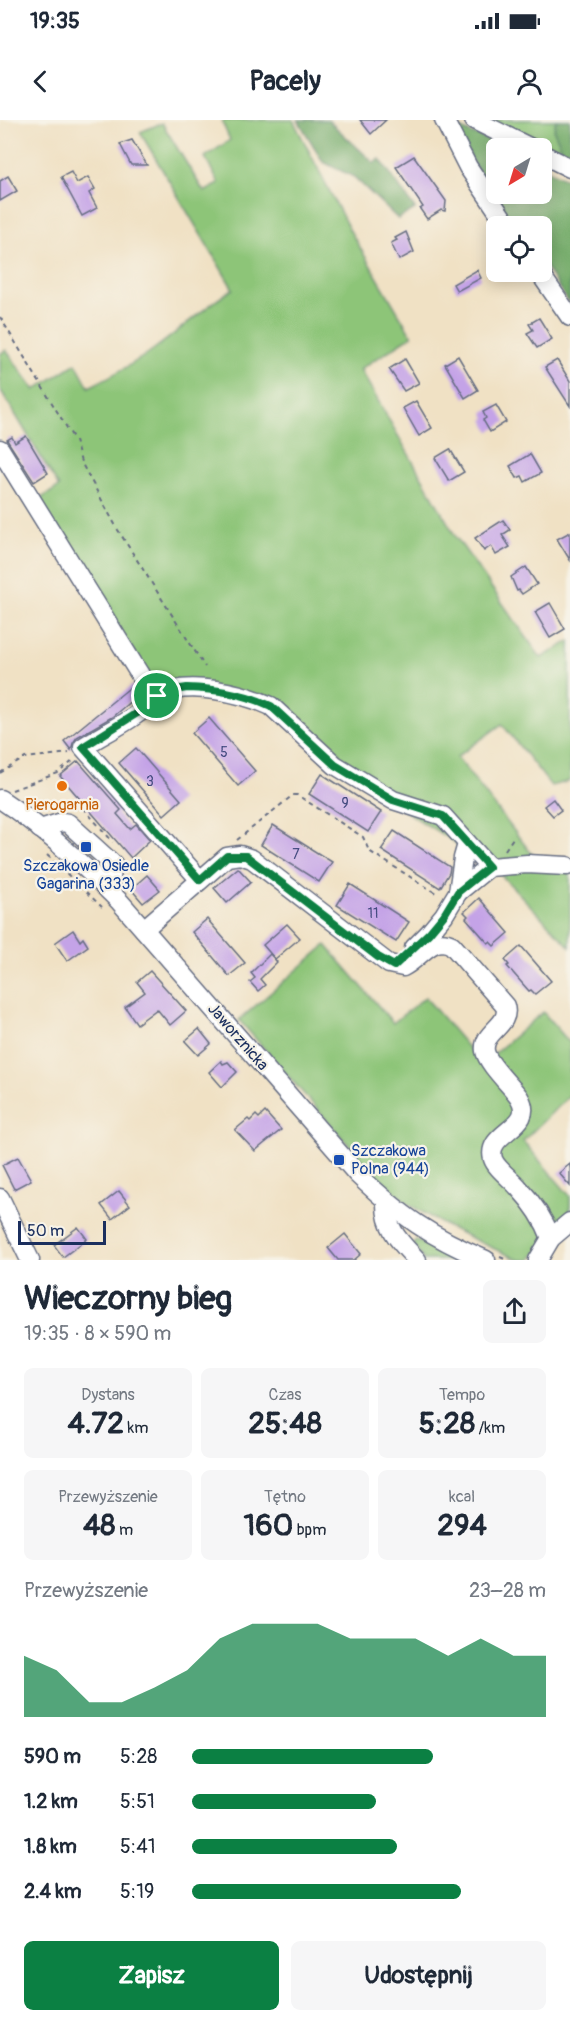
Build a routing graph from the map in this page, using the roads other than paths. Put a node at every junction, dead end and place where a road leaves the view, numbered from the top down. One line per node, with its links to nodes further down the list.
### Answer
1 (444, 120): 6 (street)
2 (474, 120): 3 (street)
3 (511, 138)
4 (552, 159): 5 (street)
5 (570, 168)
6 (501, 216)
7 (546, 282): 8 (street)
8 (570, 316)
9 (0, 449): 10 (street)
10 (157, 696): 12 (street); 15 (street)
11 (4, 795): 17 (street, Jaworznicka)
12 (467, 843): 14 (street); 16 (street)
13 (567, 866): 14 (street)
14 (489, 867): 16 (street)
15 (200, 880): 17 (street); 18 (street)
16 (458, 892): 18 (street)
17 (144, 929): 20 (street, Jaworznicka)
18 (394, 966): 23 (street)
19 (0, 1198): 25 (street)
20 (386, 1202): 22 (street, Jaworznicka); 24 (street)
21 (570, 1222): 23 (street)
22 (418, 1226): 24 (street); 26 (street, Jaworznicka)
23 (551, 1238): 27 (street)
24 (412, 1255)
25 (30, 1260)
26 (486, 1260)
27 (538, 1260)

